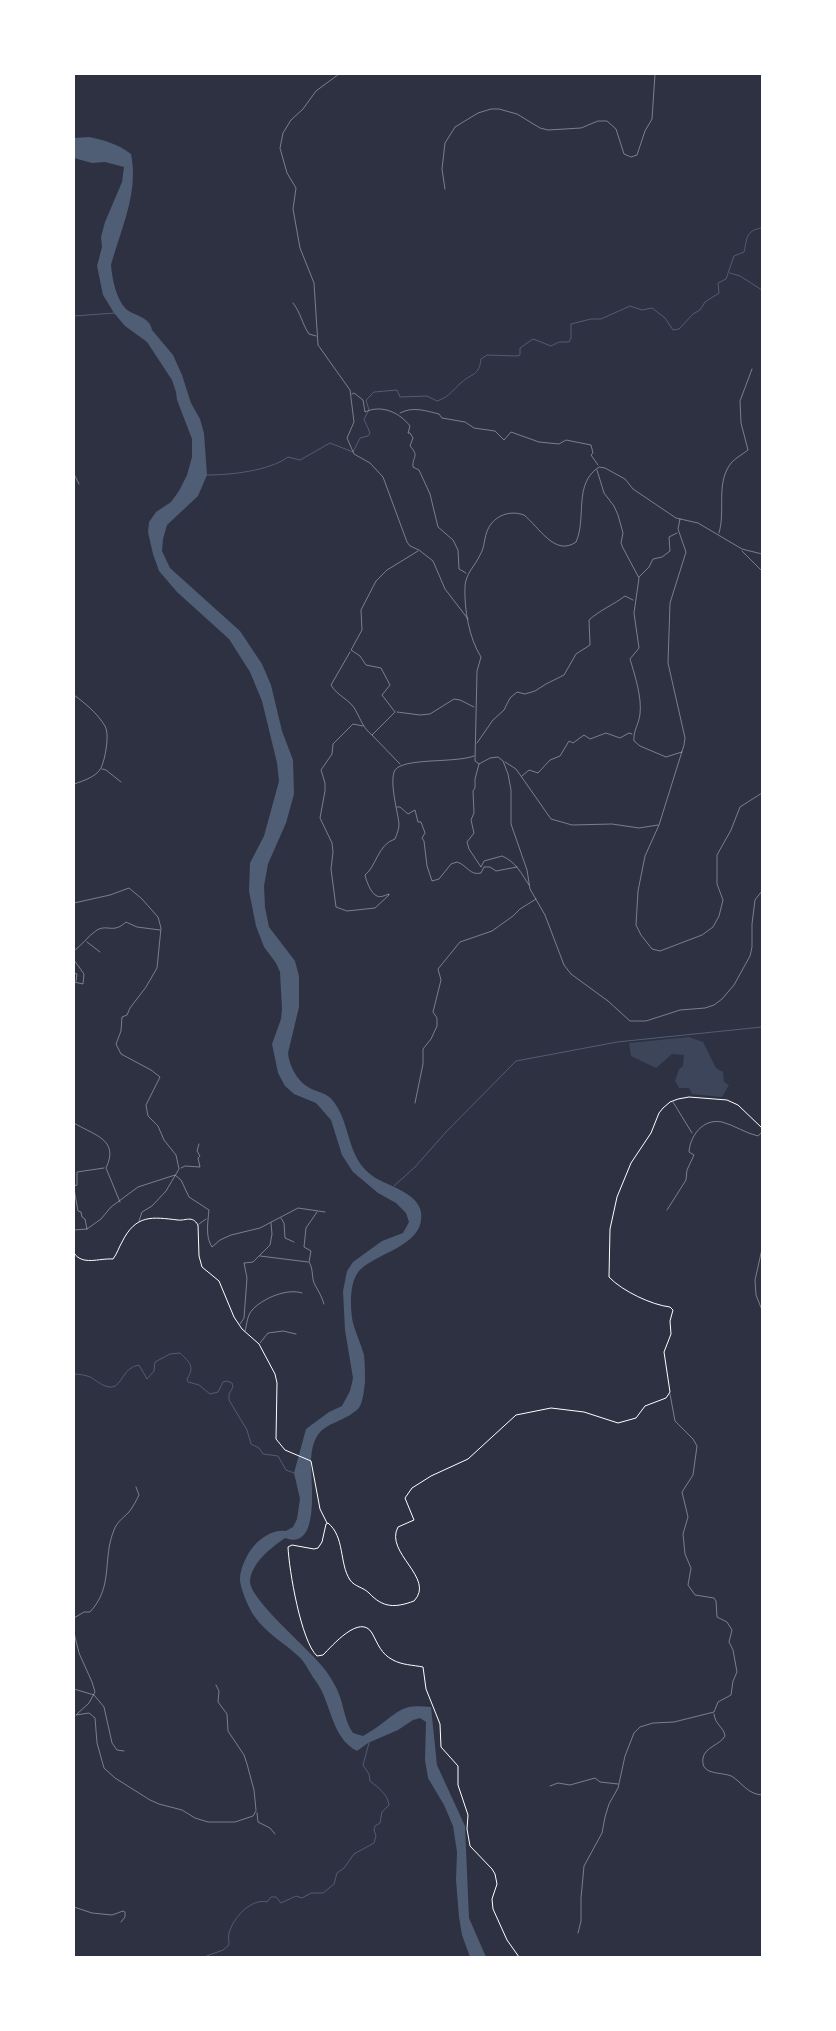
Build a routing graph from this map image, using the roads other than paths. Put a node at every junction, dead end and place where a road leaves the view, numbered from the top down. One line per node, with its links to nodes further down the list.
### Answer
1 (339, 74): 5 (street)
2 (655, 74): 3 (street)
3 (445, 189)
4 (293, 303): 5 (street)
5 (317, 336): 7 (street)
6 (752, 369): 15 (street)
7 (351, 396): 8 (street); 17 (street)
8 (398, 414): 9 (street); 20 (street)
9 (599, 467): 10 (street); 13 (street)
10 (597, 468): 20 (street); 21 (street)
11 (74, 474): 12 (street)
12 (79, 484)
13 (680, 519): 14 (street); 15 (street)
14 (679, 532): 21 (street); 32 (street)
15 (719, 534): 16 (street)
16 (742, 549): 18 (street); 19 (street)
17 (420, 550): 23 (street); 24 (street)
18 (762, 554)
19 (762, 572)
20 (468, 574): 23 (street)
21 (639, 578): 22 (street)
22 (635, 601): 29 (street); 31 (street)
23 (469, 620): 26 (street)
24 (351, 650): 27 (street); 28 (street)
25 (74, 695): 37 (street)
26 (476, 708): 27 (street); 31 (street)
27 (395, 712): 30 (street)
28 (364, 726): 30 (street); 42 (street)
29 (634, 734): 32 (street); 38 (street)
30 (372, 735): 36 (street)
31 (477, 743): 33 (street)
32 (683, 751): 43 (street)
33 (475, 755): 35 (street); 36 (street)
34 (503, 761): 35 (street); 38 (street); 45 (street)
35 (479, 764): 44 (street)
36 (401, 766): 42 (street)
37 (101, 769): 39 (street); 40 (street)
38 (521, 777): 43 (street)
39 (121, 782)
40 (74, 784)
41 (762, 794): 43 (street)
42 (397, 807): 44 (street)
43 (659, 825)
44 (517, 867): 45 (street)
45 (530, 887): 47 (street)
46 (762, 891): 47 (street)
47 (536, 899): 57 (street)
48 (74, 903): 49 (street)
49 (161, 930): 50 (street); 64 (street)
50 (86, 942): 51 (street); 52 (street)
51 (74, 952)
52 (100, 952)
53 (74, 960): 55 (street)
54 (74, 972): 55 (street)
55 (75, 982)
56 (672, 1101): 59 (main road); 61 (street); 91 (main road)
57 (414, 1103)
58 (74, 1123): 63 (street)
59 (762, 1128)
60 (762, 1132): 61 (street)
61 (694, 1134): 70 (street)
62 (199, 1144): 64 (street)
63 (106, 1168): 66 (street); 68 (street)
64 (180, 1169): 65 (street)
65 (176, 1176): 68 (street); 72 (street); 74 (street)
66 (74, 1186)
67 (74, 1189): 78 (street)
68 (120, 1202): 78 (street)
69 (318, 1210): 71 (street); 73 (street); 83 (street)
70 (667, 1210)
71 (325, 1212)
72 (207, 1217): 75 (street); 76 (street)
73 (280, 1217): 75 (street); 79 (street)
74 (139, 1222): 76 (main road); 81 (main road)
75 (271, 1222): 82 (street)
76 (198, 1225): 87 (main road)
77 (74, 1230): 78 (street)
78 (87, 1230)
79 (294, 1242)
80 (762, 1249): 86 (street)
81 (74, 1253)
82 (258, 1256): 83 (street); 87 (street)
83 (309, 1262): 85 (street)
84 (302, 1293): 88 (street)
85 (324, 1304)
86 (762, 1310)
87 (240, 1326): 88 (main road)
88 (245, 1332): 90 (main road)
89 (296, 1334): 90 (street)
90 (259, 1344): 93 (main road)
91 (670, 1392): 93 (main road); 99 (street)
92 (136, 1487): 94 (street)
93 (327, 1523): 111 (main road)
94 (74, 1618)
95 (74, 1633): 98 (street)
96 (216, 1685): 106 (street)
97 (74, 1689): 98 (street)
98 (94, 1695): 100 (street); 102 (street)
99 (714, 1712): 103 (street); 105 (street)
100 (76, 1715): 101 (street); 106 (street)
101 (74, 1716)
102 (124, 1751)
103 (619, 1783): 104 (street); 110 (street)
104 (550, 1786)
105 (762, 1795)
106 (256, 1811): 107 (street)
107 (275, 1834)
108 (74, 1907): 109 (street)
109 (121, 1922)
110 (578, 1933)
111 (519, 1957)

